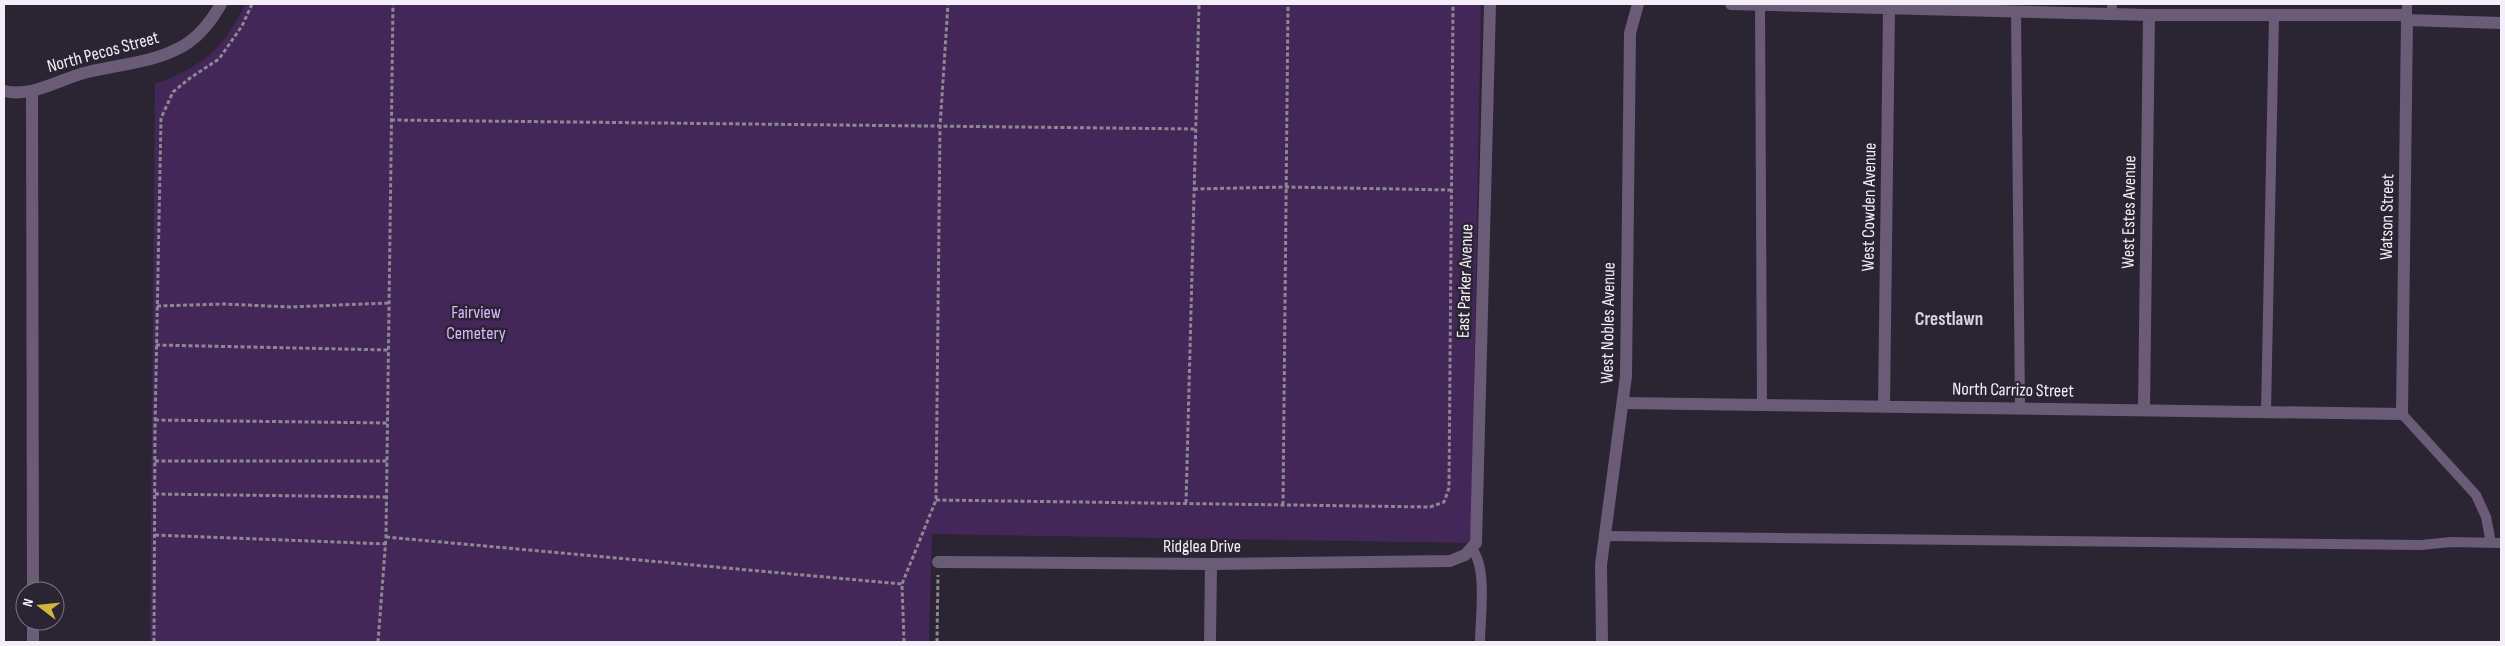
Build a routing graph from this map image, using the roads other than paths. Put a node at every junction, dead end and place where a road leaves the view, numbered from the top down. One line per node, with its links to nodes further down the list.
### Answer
1 (221, 4): 18 (street, North Pecos Street)
2 (1490, 4): 28 (street, East Parker Avenue)
3 (1638, 4): 19 (street, West Nobles Avenue)
4 (1731, 4): 5 (street)
5 (1760, 4): 7 (street); 20 (lane)
6 (2407, 4): 15 (lane)
7 (1821, 5): 9 (street)
8 (1966, 7): 9 (street); 12 (street)
9 (1889, 8): 21 (street, West Cowden Avenue)
10 (2112, 9): 12 (street); 13 (street)
11 (2257, 10): 13 (street); 14 (street)
12 (2016, 12): 22 (lane)
13 (2149, 15): 23 (street, West Estes Avenue)
14 (2274, 16): 15 (street); 24 (lane)
15 (2407, 20): 16 (street); 25 (street, Watson Street)
16 (2501, 23)
17 (4, 91): 18 (street, North Pecos Street)
18 (32, 91): 31 (street)
19 (1623, 403): 20 (street, North Carrizo Street); 26 (street, West Nobles Avenue)
20 (1762, 404): 21 (street, North Carrizo Street)
21 (1884, 406): 22 (street, North Carrizo Street)
22 (2020, 408): 23 (street, North Carrizo Street)
23 (2144, 410): 24 (street, North Carrizo Street)
24 (2266, 412): 25 (street, North Carrizo Street)
25 (2402, 414): 27 (lane)
26 (1605, 536): 27 (lane); 34 (street, West Nobles Avenue)
27 (2496, 543)
28 (1468, 552): 30 (street, Ridglea Drive); 33 (lane)
29 (938, 562): 30 (street, Ridglea Drive)
30 (1211, 564): 32 (street)
31 (33, 581)
32 (1210, 642)
33 (1480, 642)
34 (1602, 642)

